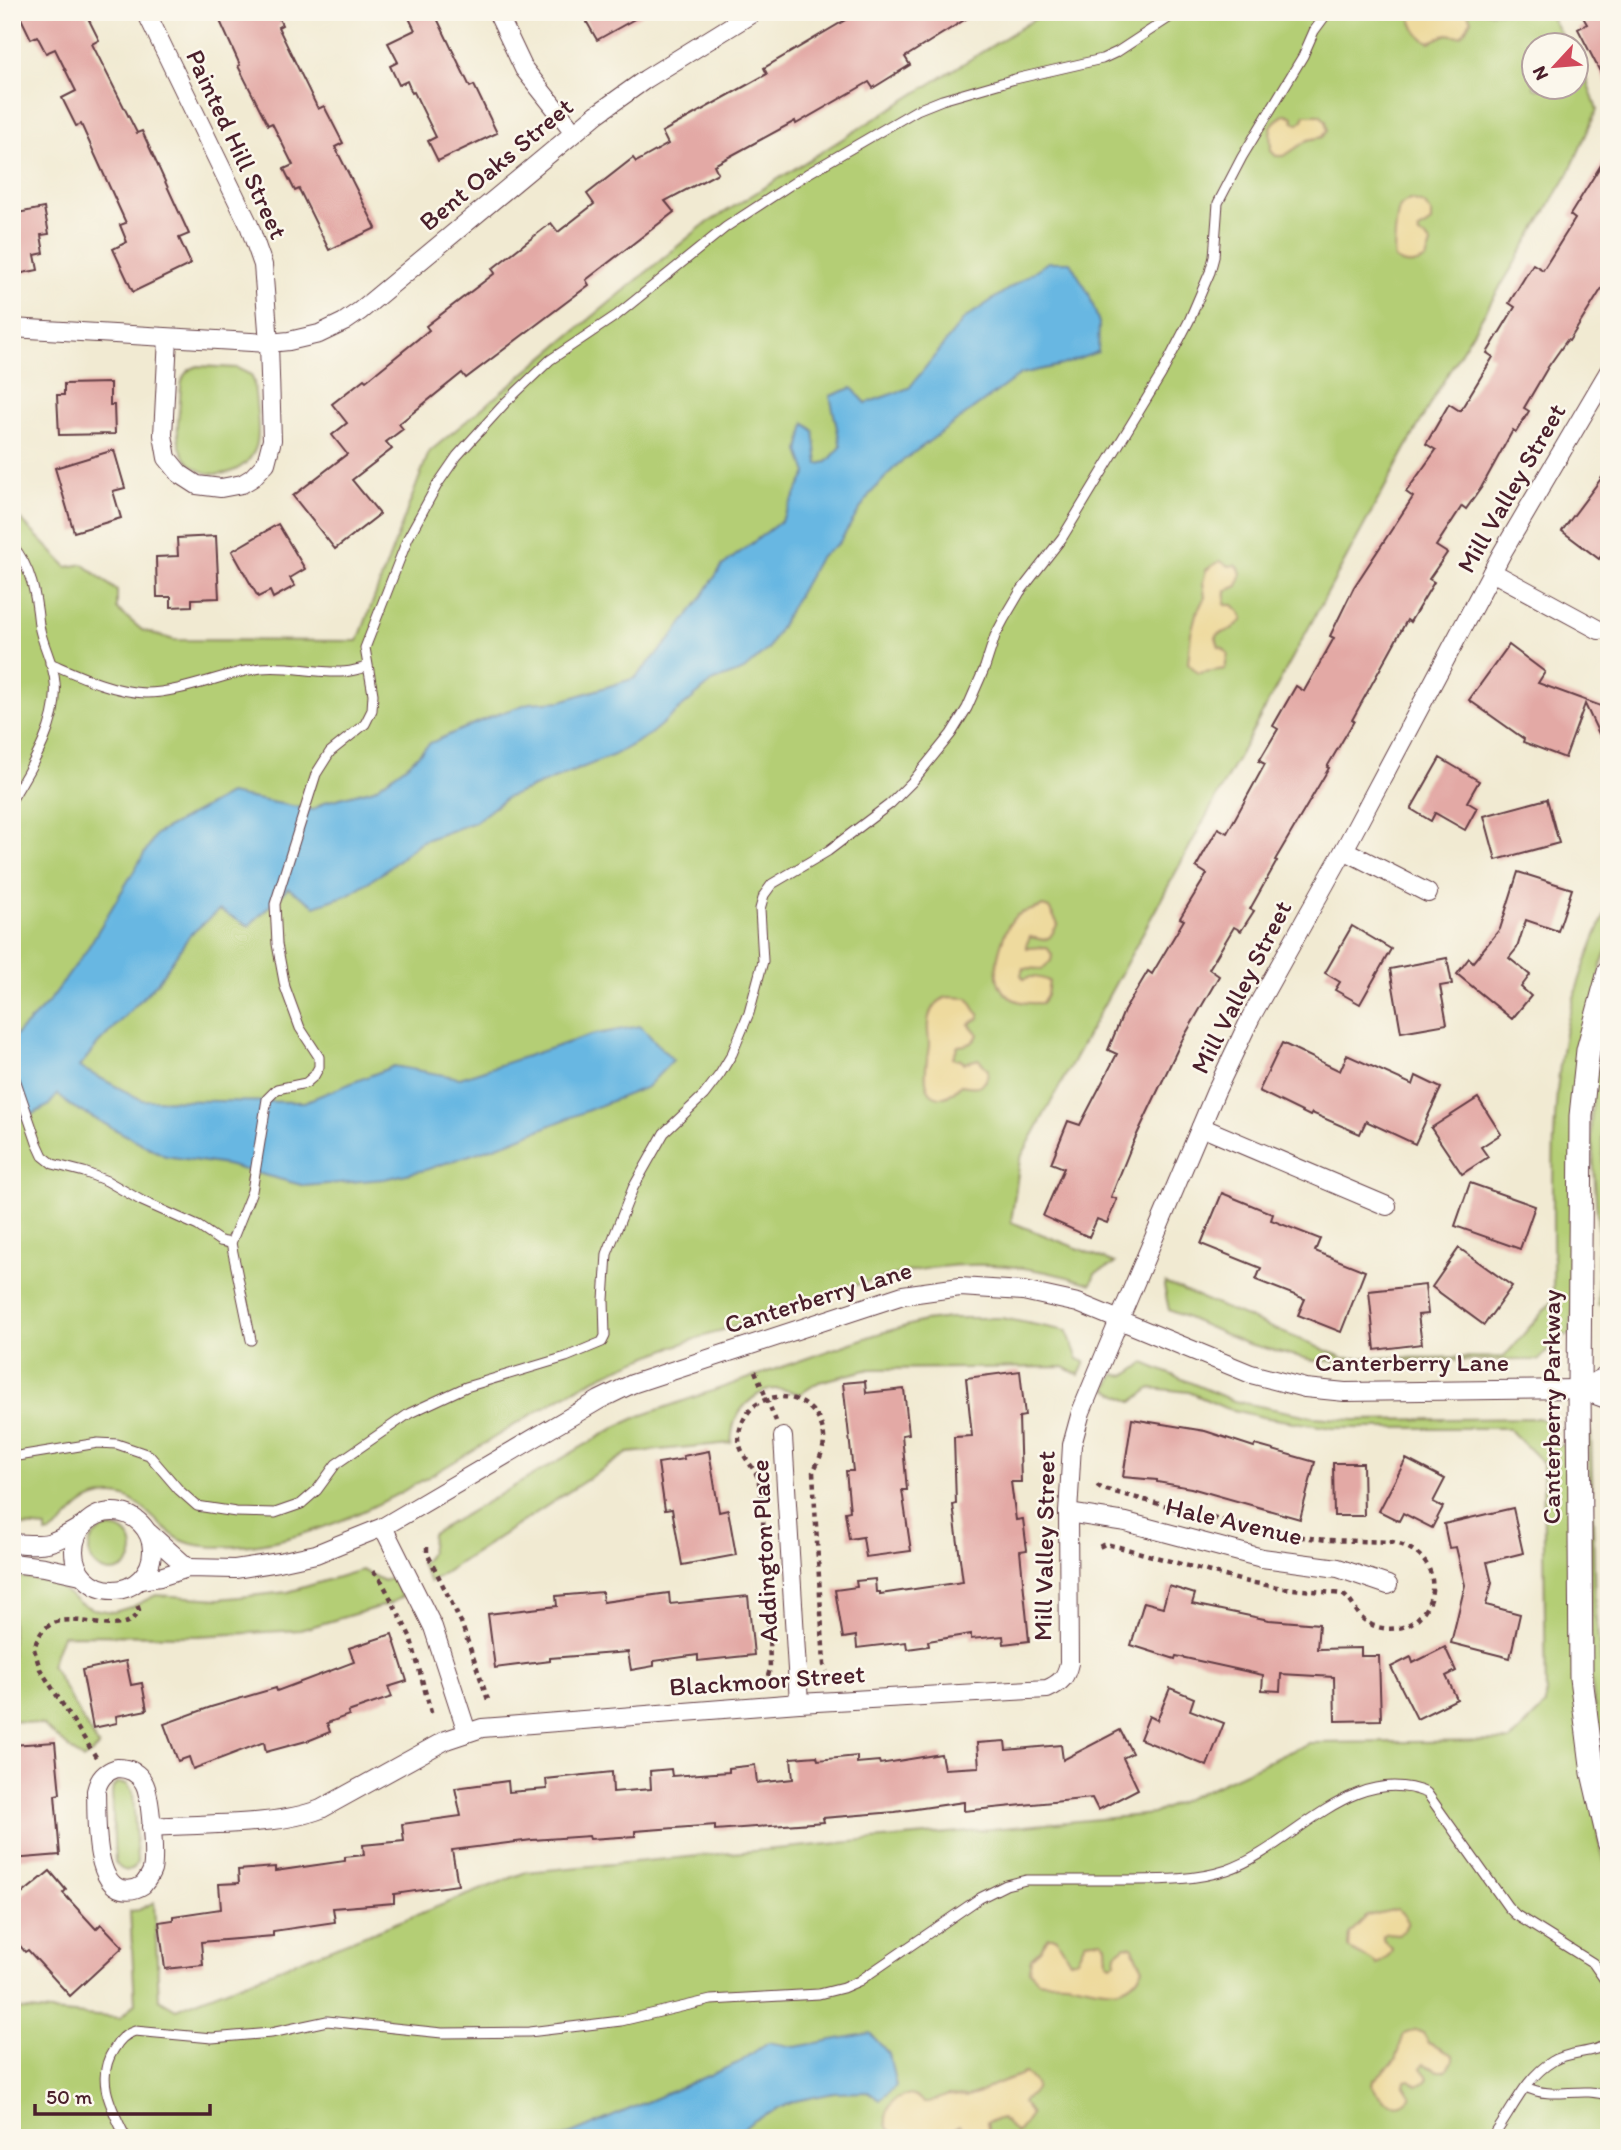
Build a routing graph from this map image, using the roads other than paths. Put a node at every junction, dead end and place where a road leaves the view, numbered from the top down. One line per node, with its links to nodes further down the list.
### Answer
1 (146, 12): 9 (street, Painted Hill Street)
2 (497, 12): 6 (street)
3 (754, 12): 6 (street, Bent Oaks Street)
4 (1178, 12): 15 (lane)
5 (1328, 12): 30 (lane)
6 (574, 132): 9 (street, Bent Oaks Street)
7 (12, 328): 8 (street, Bent Oaks Street)
8 (168, 338): 9 (street, Bent Oaks Street); 9 (street)
9 (269, 343)
10 (1609, 371): 12 (street, Mill Valley Street)
11 (12, 545): 14 (lane)
12 (1492, 572): 13 (street); 17 (street, Mill Valley Street)
13 (1599, 630)
14 (50, 663): 15 (lane); 16 (lane)
15 (367, 667): 23 (lane)
16 (12, 799)
17 (1344, 850): 18 (street); 21 (street, Mill Valley Street)
18 (1428, 893)
19 (1609, 972): 27 (street, Canterberry Parkway)
20 (12, 1070): 23 (lane)
21 (1201, 1127): 22 (street); 24 (street, Mill Valley Street)
22 (1387, 1206)
23 (231, 1242): 25 (lane)
24 (1119, 1320): 27 (street, Canterberry Lane); 31 (street, Mill Valley Street); 33 (street, Canterberry Lane)
25 (251, 1340)
26 (1609, 1375): 27 (street, Canterberry Lane)
27 (1579, 1389): 28 (street, Canterberry Lane); 45 (street, Canterberry Parkway)
28 (1609, 1400)
29 (783, 1437): 42 (street, Addington Place)
30 (12, 1457)
31 (1068, 1513): 40 (street, Hale Avenue); 41 (street, Mill Valley Street)
32 (82, 1526): 34 (street); 35 (street); 38 (street)
33 (383, 1527): 37 (street, Canterberry Lane); 43 (street)
34 (147, 1531): 37 (street); 39 (street)
35 (12, 1543)
36 (12, 1563): 38 (street, Canterberry Lane)
37 (188, 1568): 39 (street, Canterberry Lane)
38 (81, 1575): 39 (street, Canterberry Lane)
39 (141, 1580)
40 (1388, 1585)
41 (1066, 1675): 42 (street, Blackmoor Street)
42 (799, 1703): 43 (street, Blackmoor Street)
43 (467, 1732): 44 (street, Blackmoor Street)
44 (151, 1827): 44 (street)
45 (1609, 1842)
46 (1609, 1986): 50 (lane)
47 (1609, 2042): 48 (lane)
48 (1526, 2087): 49 (lane); 51 (lane)
49 (1609, 2096)
50 (126, 2138)
51 (1492, 2138)

